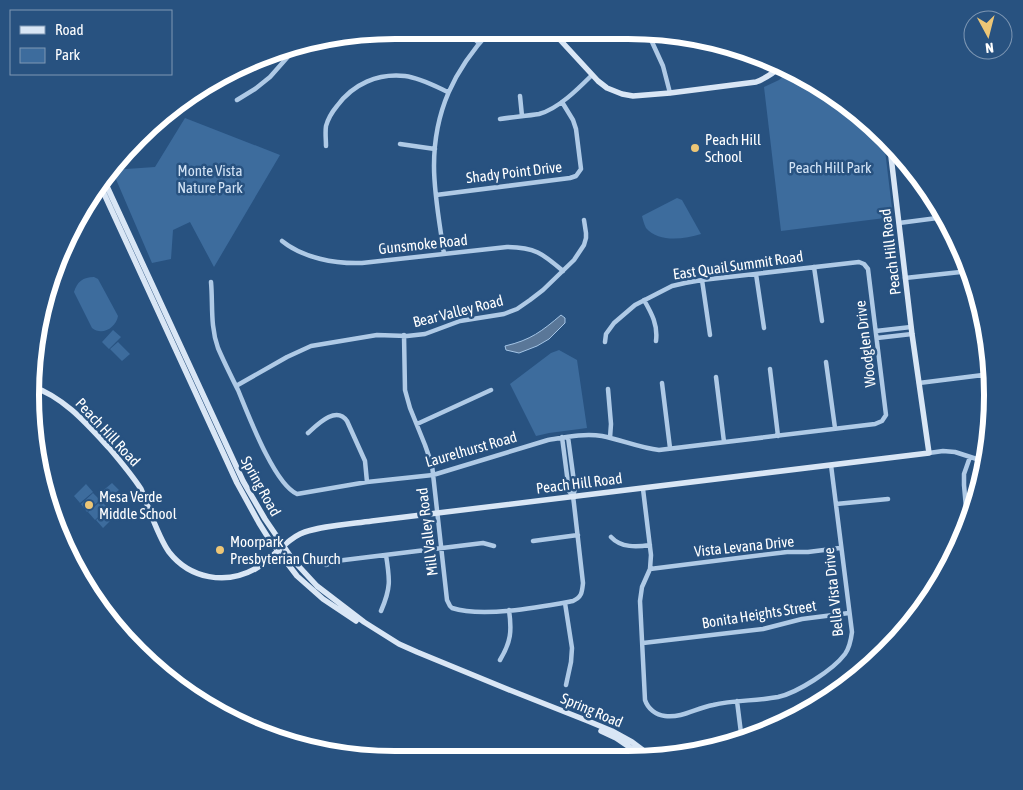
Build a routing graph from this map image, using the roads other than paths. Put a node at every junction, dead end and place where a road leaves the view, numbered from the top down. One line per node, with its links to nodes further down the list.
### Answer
1 (474, 39): 5 (street)
2 (483, 39): 5 (street)
3 (559, 39): 8 (main road)
4 (651, 40): 10 (street)
5 (479, 43): 9 (street)
6 (289, 55): 12 (street)
7 (775, 71): 10 (main road)
8 (592, 75): 10 (main road); 13 (street)
9 (448, 92): 17 (street); 18 (street)
10 (670, 93)
11 (520, 96): 14 (street)
12 (237, 100)
13 (562, 102): 14 (street); 22 (street, Shady Point Drive)
14 (522, 116): 15 (street)
15 (500, 118)
16 (400, 144): 18 (street)
17 (326, 146)
18 (434, 149): 22 (street)
19 (891, 154): 25 (main road, Peach Hill Road)
20 (107, 186): 85 (main road, Spring Road)
21 (103, 191): 85 (main road, Spring Road)
22 (436, 195): 27 (street)
23 (938, 218): 25 (street)
24 (584, 220): 30 (street, Bear Valley Road)
25 (899, 223): 33 (main road, Peach Hill Road)
26 (282, 241): 27 (street, Gunsmoke Road)
27 (444, 254): 30 (street, Gunsmoke Road)
28 (866, 266): 29 (street, East Quail Summit Road); 40 (street, Woodglen Drive)
29 (814, 267): 32 (street, East Quail Summit Road); 37 (street)
30 (563, 271): 42 (street, Bear Valley Road)
31 (962, 272): 33 (street)
32 (756, 274): 34 (street, East Quail Summit Road); 38 (street)
33 (905, 278): 39 (main road, Peach Hill Road)
34 (702, 280): 36 (street, East Quail Summit Road); 41 (street)
35 (211, 282): 52 (street, Laurelhurst Road)
36 (644, 300): 44 (street); 45 (street, East Quail Summit Road)
37 (822, 321)
38 (764, 328)
39 (911, 330): 40 (street); 43 (street); 51 (main road, Peach Hill Road)
40 (876, 331): 43 (street, Woodglen Drive)
41 (710, 334)
42 (404, 335): 52 (street, Bear Valley Road); 57 (street, Mill Valley Road)
43 (877, 338): 56 (street, Woodglen Drive)
44 (656, 341)
45 (605, 342)
46 (826, 362): 58 (street)
47 (770, 369): 61 (street)
48 (983, 375): 51 (street)
49 (716, 377): 64 (street)
50 (662, 383): 65 (street)
51 (919, 383): 66 (main road, Peach Hill Road)
52 (236, 386): 71 (street, Laurelhurst Road)
53 (608, 388): 63 (street)
54 (39, 390): 85 (main road, Peach Hill Road)
55 (491, 390): 57 (street)
56 (884, 420): 58 (street, Laurelhurst Road)
57 (417, 424): 70 (street, Mill Valley Road)
58 (835, 428): 61 (street, Laurelhurst Road)
59 (308, 433): 71 (street)
60 (568, 436): 62 (street, Laurelhurst Road); 63 (street, Laurelhurst Road); 73 (street)
61 (778, 436): 64 (street, Laurelhurst Road)
62 (562, 437): 70 (street, Laurelhurst Road); 73 (street)
63 (610, 438): 65 (street, Laurelhurst Road)
64 (724, 442): 65 (street, Laurelhurst Road)
65 (670, 448)
66 (929, 453): 67 (street); 69 (main road, Peach Hill Road)
67 (970, 457): 68 (street); 76 (street)
68 (978, 459)
69 (831, 465): 72 (main road, Peach Hill Road); 75 (street, Bella Vista Drive)
70 (433, 475): 71 (street, Laurelhurst Road); 77 (street, Mill Valley Road)
71 (367, 482)
72 (643, 488): 73 (main road, Peach Hill Road); 81 (street)
73 (573, 496): 77 (main road, Peach Hill Road); 78 (street)
74 (888, 499): 75 (street)
75 (836, 504): 84 (street, Bella Vista Drive)
76 (966, 507)
77 (437, 513): 83 (street, Mill Valley Road); 85 (main road, Peach Hill Road)
78 (578, 535): 80 (street); 89 (street)
79 (611, 537): 81 (street)
80 (533, 541)
81 (650, 545): 88 (street)
82 (494, 546): 83 (street)
83 (441, 548): 86 (street); 90 (street, Mill Valley Road)
84 (840, 548): 88 (street, Vista Levana Drive); 92 (street, Bella Vista Drive)
85 (280, 549): 98 (main road, Spring Road); 99 (main road, Spring Road)
86 (386, 555): 87 (street); 91 (street)
87 (326, 565)
88 (650, 569): 93 (street)
89 (565, 603): 90 (street); 95 (street)
90 (509, 610): 94 (street)
91 (381, 612)
92 (849, 613): 93 (street, Bonita Heights Street); 96 (street, Bella Vista Drive)
93 (643, 643): 96 (street, Bella Vista Drive)
94 (500, 660)
95 (566, 685)
96 (737, 700): 97 (street)
97 (741, 733)
98 (643, 750)
99 (635, 751)

